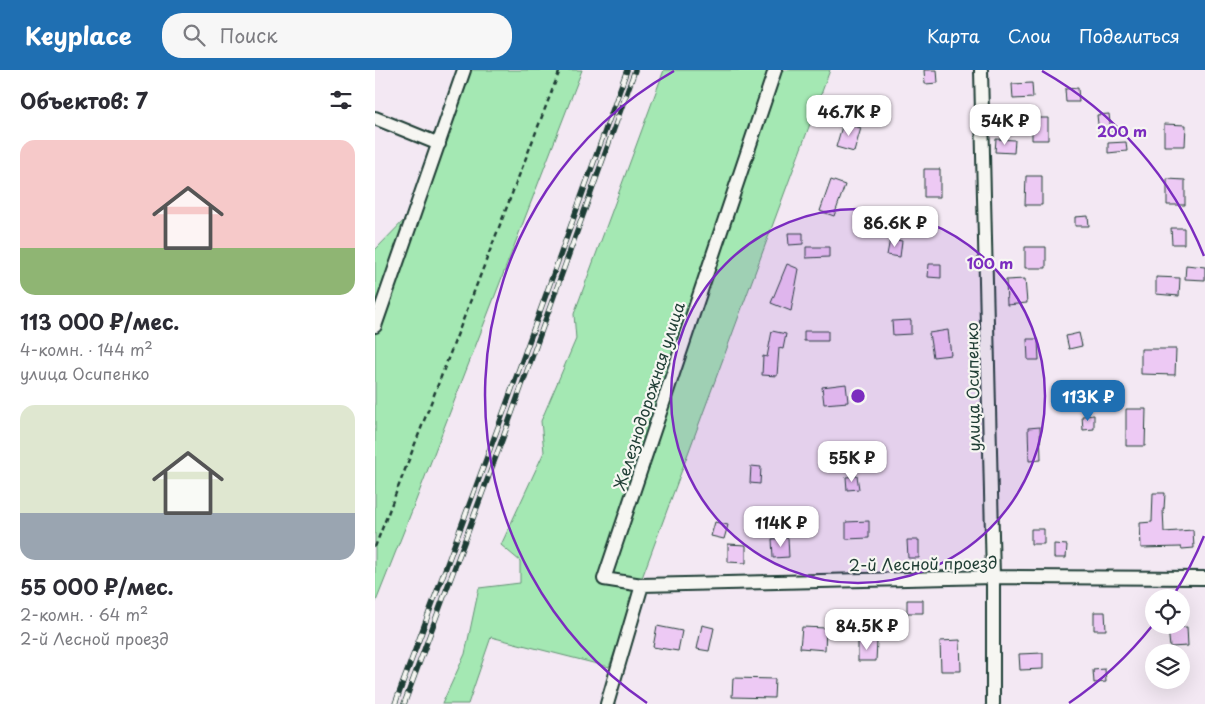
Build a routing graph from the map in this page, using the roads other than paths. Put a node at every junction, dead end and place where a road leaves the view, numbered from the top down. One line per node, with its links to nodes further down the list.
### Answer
1 (464, 70): 5 (street)
2 (775, 70): 9 (street, Железнодорожная улица)
3 (981, 70): 7 (street, улица Осипенко)
4 (375, 118): 5 (street)
5 (439, 144): 6 (street)
6 (375, 326)
7 (993, 577): 8 (street, 2-й Лесной проезд); 9 (street, 2-й Лесной проезд); 11 (street, улица Осипенко)
8 (1205, 578)
9 (642, 585): 10 (street)
10 (607, 704)
11 (993, 704)

